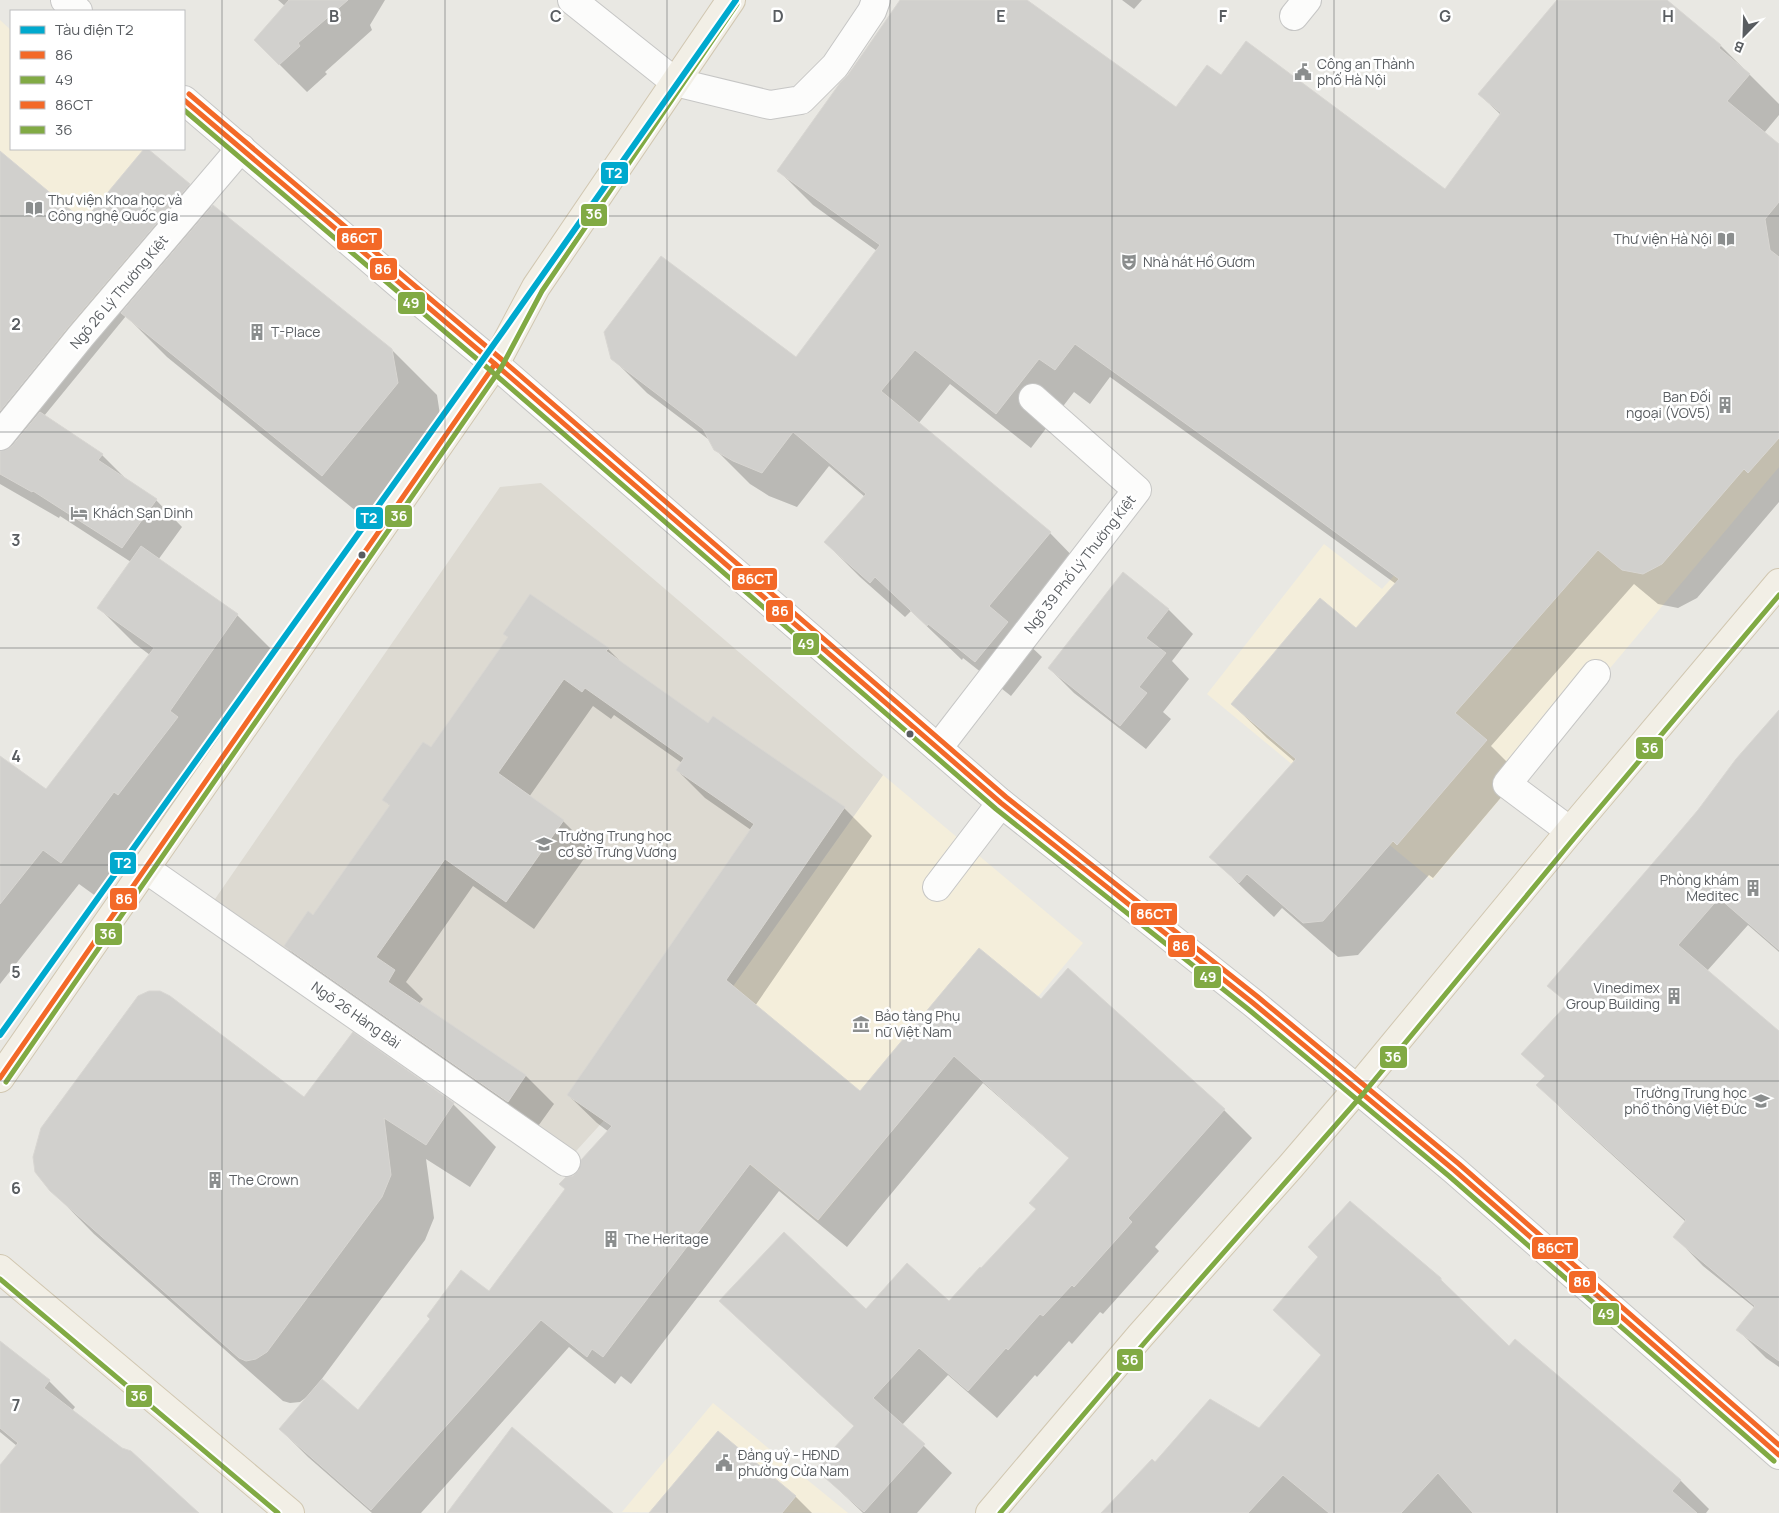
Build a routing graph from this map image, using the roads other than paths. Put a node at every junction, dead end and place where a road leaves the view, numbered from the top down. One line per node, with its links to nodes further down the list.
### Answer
1 (65, 0): 5 (street)
2 (572, 0): 6 (street)
3 (731, 0): 6 (main road)
4 (876, 0): 6 (street)
5 (77, 10)
6 (675, 82): 9 (main road)
7 (185, 101): 8 (street)
8 (241, 148): 9 (street); 11 (street, Ngõ 26 Lý Thường Kiệt)
9 (495, 364): 14 (street); 17 (main road)
10 (1033, 398): 14 (street, Ngõ 39 Phố Lý Thường Kiệt)
11 (0, 436)
12 (1779, 583): 16 (main road)
13 (1596, 674): 16 (street)
14 (938, 748): 15 (street)
15 (1001, 803): 18 (street); 20 (street)
16 (1570, 831): 20 (main road)
17 (146, 869): 19 (main road); 21 (street, Ngõ 26 Hàng Bài)
18 (937, 887)
19 (0, 1078)
20 (1358, 1089): 23 (street); 25 (main road)
21 (566, 1162)
22 (0, 1268): 24 (main road)
23 (1779, 1455)
24 (290, 1513)
25 (990, 1513)

